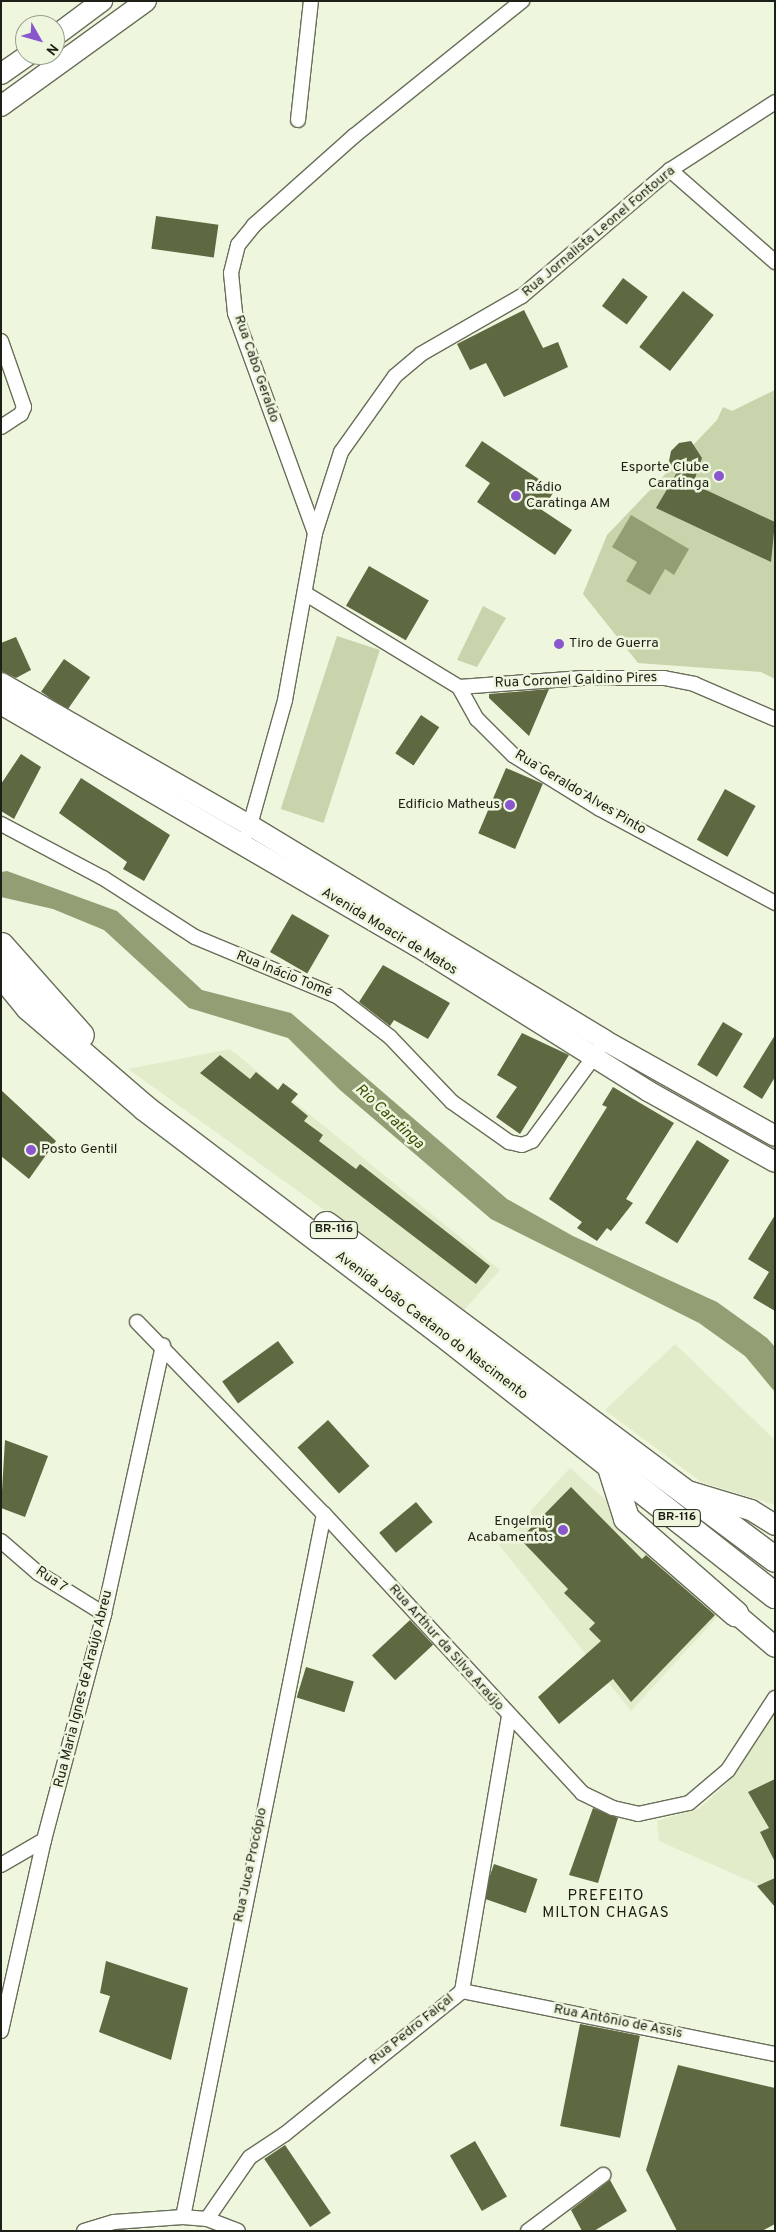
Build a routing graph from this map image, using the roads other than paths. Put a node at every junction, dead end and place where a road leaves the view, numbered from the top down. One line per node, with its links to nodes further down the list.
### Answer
1 (102, 1): 5 (main road)
2 (146, 1): 9 (main road)
3 (311, 1): 10 (street)
4 (522, 1): 15 (street, Rua Cabo Geraldo)
5 (65, 29)
6 (15, 64): 7 (main road)
7 (1, 74)
8 (775, 102): 11 (street, Rua Jornalista Leonel Fontoura)
9 (1, 106)
10 (298, 120)
11 (670, 170): 12 (street); 15 (street, Rua Jornalista Leonel Fontoura)
12 (775, 262)
13 (1, 341): 14 (street)
14 (3, 426)
15 (314, 533): 16 (street, Rua Cabo Geraldo)
16 (306, 594): 18 (street); 22 (street, Rua Cabo Geraldo)
17 (1, 683): 22 (main road, Avenida Moacir de Matos)
18 (459, 687): 20 (street, Rua Coronel Galdino Pires); 24 (street, Rua Geraldo Alves Pinto)
19 (1, 704): 23 (main road, Avenida Moacir de Matos)
20 (775, 719)
21 (1, 824): 28 (street, Rua Inácio Tomé)
22 (251, 826): 23 (street, Rua Cabo Geraldo); 27 (main road, Avenida Moacir de Matos)
23 (241, 846): 28 (main road, Avenida Moacir de Matos)
24 (775, 903)
25 (1, 946): 34 (highway, Avenida João Caetano do Nascimento / BR-116)
26 (3, 979): 33 (highway, Avenida João Caetano do Nascimento / BR-116)
27 (604, 1040): 28 (street); 29 (main road, Avenida Moacir de Matos)
28 (593, 1058): 30 (main road, Avenida Moacir de Matos)
29 (775, 1136)
30 (775, 1162)
31 (137, 1322): 32 (street, Rua Arthur da Silva Araújo)
32 (164, 1345): 35 (street, Rua Arthur da Silva Araújo); 42 (street, Rua Maria Ignes de Araújo Abreu)
33 (609, 1464): 39 (highway, Avenida João Caetano do Nascimento / BR-116); 41 (highway)
34 (688, 1491): 36 (main road, Avenida João Caetano do Nascimento); 38 (highway, Avenida João Caetano do Nascimento / BR-116)
35 (324, 1514): 45 (street, Rua Arthur da Silva Araújo); 52 (street, Rua Juca Procópio)
36 (775, 1525)
37 (1, 1541): 42 (street, Rua 7)
38 (768, 1553): 39 (highway)
39 (744, 1572): 40 (highway, Avenida João Caetano do Nascimento / BR-116); 41 (highway)
40 (775, 1595)
41 (735, 1613): 43 (main road)
42 (104, 1614): 46 (street, Rua Maria Ignes de Araújo Abreu)
43 (775, 1647)
44 (775, 1698): 45 (street, Rua Arthur da Silva Araújo)
45 (509, 1716): 48 (street, Rua Pedro Faiçal)
46 (44, 1840): 47 (street); 49 (street, Rua Maria Ignes de Araújo Abreu)
47 (1, 1865)
48 (462, 1990): 50 (street, Rua Antônio de Assis); 53 (street, Rua Pedro Faiçal)
49 (1, 2031)
50 (775, 2054)
51 (603, 2175): 56 (street)
52 (183, 2217): 53 (street); 54 (street)
53 (207, 2219): 55 (street)
54 (84, 2231)
55 (238, 2231)
56 (528, 2231)

